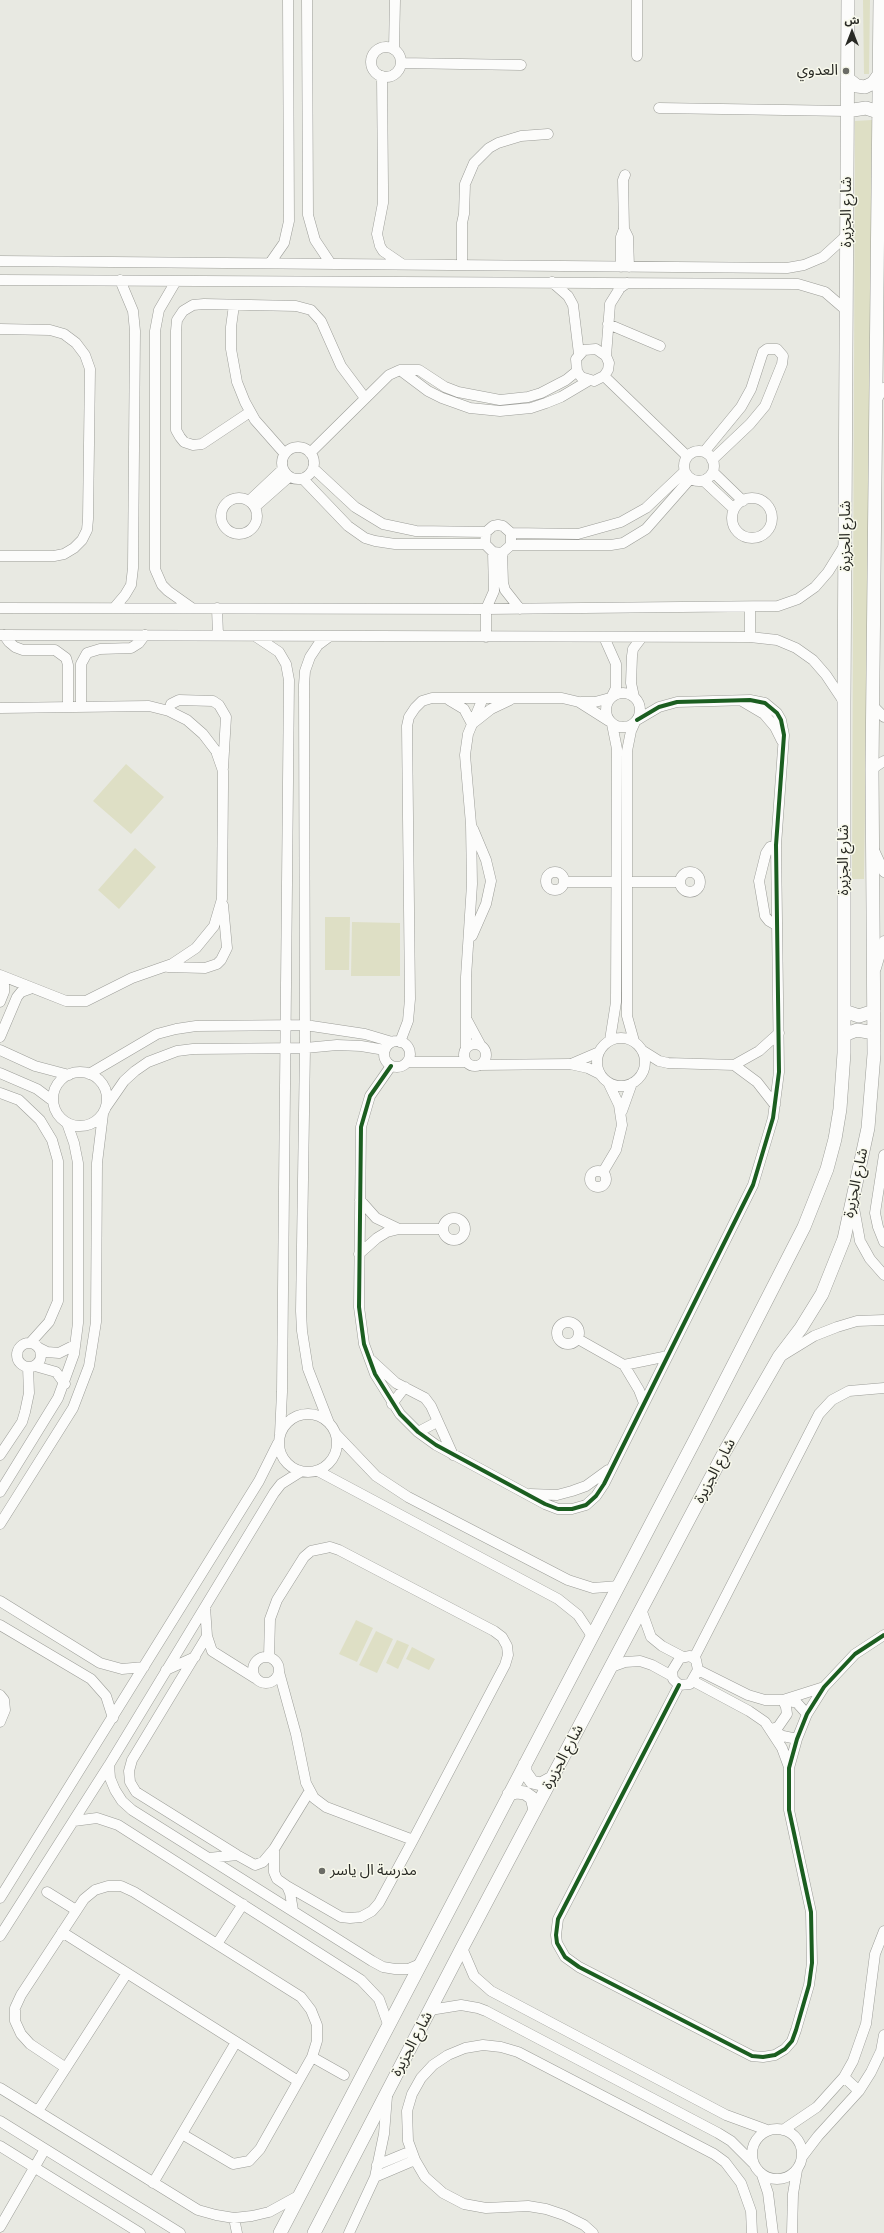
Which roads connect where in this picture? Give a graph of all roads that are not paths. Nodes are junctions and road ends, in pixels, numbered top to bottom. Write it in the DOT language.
graph roads {
  1 [pos="288,0"];
  2 [pos="307,0"];
  3 [pos="395,0"];
  4 [pos="637,0"];
  5 [pos="848,0"];
  6 [pos="880,0"];
  7 [pos="394,49"];
  8 [pos="637,56"];
  9 [pos="401,63"];
  10 [pos="521,65"];
  11 [pos="382,76"];
  12 [pos="878,76"];
  13 [pos="848,79"];
  14 [pos="659,108"];
  15 [pos="847,111"];
  16 [pos="878,112"];
  17 [pos="548,134"];
  18 [pos="881,139"];
  19 [pos="625,175"];
  20 [pos="846,236"];
  21 [pos="0,261"];
  22 [pos="229,263"];
  23 [pos="270,263"];
  24 [pos="331,264"];
  25 [pos="402,264"];
  26 [pos="465,264"];
  27 [pos="500,265"];
  28 [pos="625,267"];
  29 [pos="787,268"];
  30 [pos="0,280"];
  31 [pos="120,280"];
  32 [pos="176,281"];
  33 [pos="229,281"];
  34 [pos="500,282"];
  35 [pos="552,282"];
  36 [pos="627,283"];
  37 [pos="787,284"];
  38 [pos="234,305"];
  39 [pos="847,311"];
  40 [pos="608,324"];
  41 [pos="876,324"];
  42 [pos="0,329"];
  43 [pos="884,335"];
  44 [pos="660,346"];
  45 [pos="579,354"];
  46 [pos="606,356"];
  47 [pos="400,370"];
  48 [pos="577,371"];
  49 [pos="604,376"];
  50 [pos="588,381"];
  51 [pos="884,388"];
  52 [pos="365,398"];
  53 [pos="500,400"];
  54 [pos="875,402"];
  55 [pos="500,411"];
  56 [pos="250,412"];
  57 [pos="310,452"];
  58 [pos="704,452"];
  59 [pos="284,454"];
  60 [pos="687,456"];
  61 [pos="712,460"];
  62 [pos="313,468"];
  63 [pos="713,472"];
  64 [pos="286,473"];
  65 [pos="687,476"];
  66 [pos="303,479"];
  67 [pos="704,481"];
  68 [pos="743,501"];
  69 [pos="252,504"];
  70 [pos="734,509"];
  71 [pos="486,532"];
  72 [pos="511,533"];
  73 [pos="846,543"];
  74 [pos="485,544"];
  75 [pos="511,545"];
  76 [pos="498,552"];
  77 [pos="0,556"];
  78 [pos="1,607"];
  79 [pos="114,608"];
  80 [pos="192,608"];
  81 [pos="218,608"];
  82 [pos="750,608"];
  83 [pos="486,609"];
  84 [pos="520,609"];
  85 [pos="2,635"];
  86 [pos="145,635"];
  87 [pos="218,635"];
  88 [pos="254,636"];
  89 [pos="330,636"];
  90 [pos="486,637"];
  91 [pos="604,637"];
  92 [pos="642,637"];
  93 [pos="750,637"];
  94 [pos="616,664"];
  95 [pos="631,664"];
  96 [pos="611,697"];
  97 [pos="441,698"];
  98 [pos="483,698"];
  99 [pos="513,699"];
  100 [pos="636,699"];
  101 [pos="579,702"];
  102 [pos="844,702"];
  103 [pos="68,706"];
  104 [pos="81,706"];
  105 [pos="874,706"];
  106 [pos="659,707"];
  107 [pos="0,708"];
  108 [pos="168,711"];
  109 [pos="884,718"];
  110 [pos="636,721"];
  111 [pos="610,722"];
  112 [pos="472,724"];
  113 [pos="884,761"];
  114 [pos="872,769"];
  115 [pos="223,771"];
  116 [pos="470,824"];
  117 [pos="776,845"];
  118 [pos="872,847"];
  119 [pos="486,860"];
  120 [pos="472,864"];
  121 [pos="884,872"];
  122 [pos="564,882"];
  123 [pos="616,882"];
  124 [pos="627,882"];
  125 [pos="680,882"];
  126 [pos="222,899"];
  127 [pos="472,900"];
  128 [pos="486,904"];
  129 [pos="776,924"];
  130 [pos="884,941"];
  131 [pos="469,943"];
  132 [pos="162,967"];
  133 [pos="0,975"];
  134 [pos="873,980"];
  135 [pos="32,988"];
  136 [pos="0,1002"];
  137 [pos="844,1011"];
  138 [pos="874,1011"];
  139 [pos="466,1018"];
  140 [pos="285,1025"];
  141 [pos="305,1025"];
  142 [pos="779,1032"];
  143 [pos="874,1033"];
  144 [pos="844,1035"];
  145 [pos="0,1037"];
  146 [pos="610,1040"];
  147 [pos="634,1041"];
  148 [pos="396,1042"];
  149 [pos="285,1048"];
  150 [pos="305,1048"];
  151 [pos="466,1048"];
  152 [pos="482,1048"];
  153 [pos="1,1049"];
  154 [pos="385,1050"];
  155 [pos="643,1051"];
  156 [pos="599,1052"];
  157 [pos="407,1062"];
  158 [pos="466,1062"];
  159 [pos="508,1064"];
  160 [pos="570,1064"];
  161 [pos="668,1064"];
  162 [pos="734,1064"];
  163 [pos="478,1065"];
  164 [pos="391,1066"];
  165 [pos="644,1071"];
  166 [pos="0,1073"];
  167 [pos="89,1074"];
  168 [pos="600,1074"];
  169 [pos="70,1075"];
  170 [pos="608,1082"];
  171 [pos="632,1084"];
  172 [pos="0,1093"];
  173 [pos="53,1101"];
  174 [pos="775,1104"];
  175 [pos="105,1110"];
  176 [pos="621,1113"];
  177 [pos="67,1123"];
  178 [pos="884,1155"];
  179 [pos="603,1172"];
  180 [pos="360,1200"];
  181 [pos="853,1200"];
  182 [pos="376,1218"];
  183 [pos="399,1228"];
  184 [pos="442,1228"];
  185 [pos="376,1238"];
  186 [pos="884,1242"];
  187 [pos="359,1254"];
  188 [pos="884,1275"];
  189 [pos="884,1320"];
  190 [pos="578,1339"];
  191 [pos="31,1342"];
  192 [pos="75,1345"];
  193 [pos="40,1348"];
  194 [pos="668,1356"];
  195 [pos="369,1357"];
  196 [pos="779,1357"];
  197 [pos="624,1365"];
  198 [pos="31,1366"];
  199 [pos="65,1384"];
  200 [pos="405,1388"];
  201 [pos="884,1388"];
  202 [pos="644,1403"];
  203 [pos="392,1404"];
  204 [pos="437,1422"];
  205 [pos="329,1423"];
  206 [pos="418,1432"];
  207 [pos="336,1434"];
  208 [pos="279,1439"];
  209 [pos="453,1455"];
  210 [pos="0,1456"];
  211 [pos="610,1468"];
  212 [pos="318,1471"];
  213 [pos="300,1472"];
  214 [pos="0,1492"];
  215 [pos="526,1493"];
  216 [pos="0,1524"];
  217 [pos="619,1586"];
  218 [pos="0,1601"];
  219 [pos="205,1605"];
  220 [pos="641,1609"];
  221 [pos="0,1626"];
  222 [pos="884,1635"];
  223 [pos="207,1636"];
  224 [pos="592,1636"];
  225 [pos="212,1651"];
  226 [pos="195,1657"];
  227 [pos="269,1657"];
  228 [pos="683,1657"];
  229 [pos="694,1658"];
  230 [pos="144,1667"];
  231 [pos="611,1667"];
  232 [pos="166,1670"];
  233 [pos="698,1670"];
  234 [pos="279,1672"];
  235 [pos="672,1676"];
  236 [pos="255,1678"];
  237 [pos="693,1682"];
  238 [pos="679,1685"];
  239 [pos="824,1687"];
  240 [pos="0,1695"];
  241 [pos="783,1700"];
  242 [pos="808,1714"];
  243 [pos="113,1718"];
  244 [pos="0,1722"];
  245 [pos="771,1729"];
  246 [pos="797,1738"];
  247 [pos="525,1764"];
  248 [pos="109,1765"];
  249 [pos="789,1768"];
  250 [pos="552,1778"];
  251 [pos="309,1792"];
  252 [pos="509,1794"];
  253 [pos="535,1810"];
  254 [pos="74,1821"];
  255 [pos="413,1840"];
  256 [pos="237,1855"];
  257 [pos="209,1858"];
  258 [pos="270,1861"];
  259 [pos="287,1886"];
  260 [pos="47,1892"];
  261 [pos="0,1898"];
  262 [pos="243,1904"];
  263 [pos="76,1910"];
  264 [pos="293,1910"];
  265 [pos="884,1931"];
  266 [pos="62,1932"];
  267 [pos="0,1936"];
  268 [pos="218,1944"];
  269 [pos="462,1948"];
  270 [pos="420,1964"];
  271 [pos="127,1973"];
  272 [pos="430,2010"];
  273 [pos="388,2024"];
  274 [pos="884,2036"];
  275 [pos="236,2042"];
  276 [pos="312,2057"];
  277 [pos="66,2068"];
  278 [pos="344,2075"];
  279 [pos="844,2077"];
  280 [pos="298,2082"];
  281 [pos="0,2088"];
  282 [pos="388,2091"];
  283 [pos="859,2091"];
  284 [pos="38,2111"];
  285 [pos="0,2120"];
  286 [pos="767,2130"];
  287 [pos="783,2130"];
  288 [pos="182,2134"];
  289 [pos="0,2146"];
  290 [pos="45,2149"];
  291 [pos="413,2156"];
  292 [pos="802,2157"];
  293 [pos="753,2163"];
  294 [pos="377,2165"];
  295 [pos="34,2167"];
  296 [pos="797,2170"];
  297 [pos="762,2175"];
  298 [pos="375,2177"];
  299 [pos="153,2183"];
  300 [pos="300,2195"];
  301 [pos="234,2218"];
  302 [pos="0,2227"];
  303 [pos="140,2233"];
  304 [pos="180,2233"];
  305 [pos="237,2233"];
  306 [pos="280,2233"];
  307 [pos="314,2233"];
  308 [pos="349,2233"];
  309 [pos="593,2233"];
  310 [pos="752,2233"];
  311 [pos="773,2233"];
  312 [pos="792,2233"];
  1 -- 23 [label="street"];
  2 -- 24 [label="street"];
  3 -- 7 [label="street"];
  4 -- 8 [label="street"];
  5 -- 13 [label="main road, شارع الجزيرة"];
  6 -- 12 [label="main road, شارع الجزيرة"];
  7 -- 9 [label="street"];
  7 -- 11 [label="street"];
  9 -- 10 [label="street"];
  9 -- 11 [label="street"];
  11 -- 25 [label="street"];
  12 -- 13 [label="main road"];
  12 -- 16 [label="main road, شارع الجزيرة"];
  13 -- 15 [label="main road, شارع الجزيرة"];
  14 -- 15 [label="street"];
  15 -- 16 [label="main road"];
  15 -- 20 [label="main road, شارع الجزيرة"];
  16 -- 18 [label="main road, شارع الجزيرة"];
  17 -- 26 [label="street"];
  18 -- 41 [label="main road, شارع الجزيرة"];
  19 -- 28 [label="street"];
  20 -- 29 [label="street"];
  20 -- 39 [label="main road, شارع الجزيرة"];
  21 -- 22 [label="street"];
  22 -- 23 [label="street"];
  22 -- 33 [label="street"];
  23 -- 24 [label="street"];
  24 -- 25 [label="street"];
  25 -- 26 [label="street"];
  26 -- 27 [label="street"];
  27 -- 28 [label="street"];
  27 -- 34 [label="street"];
  28 -- 29 [label="street"];
  29 -- 37 [label="street"];
  30 -- 31 [label="street"];
  31 -- 32 [label="street"];
  31 -- 79 [label="street"];
  32 -- 33 [label="street"];
  32 -- 80 [label="street"];
  33 -- 34 [label="street"];
  34 -- 35 [label="street"];
  35 -- 36 [label="street"];
  35 -- 45 [label="street"];
  36 -- 37 [label="street"];
  36 -- 40 [label="street"];
  37 -- 39 [label="street"];
  38 -- 52 [label="street"];
  38 -- 56 [label="street"];
  38 -- 56 [label="street"];
  39 -- 73 [label="main road, شارع الجزيرة"];
  40 -- 44 [label="street"];
  40 -- 46 [label="street"];
  41 -- 43 [label="street"];
  41 -- 54 [label="main road, شارع الجزيرة"];
  42 -- 77 [label="street"];
  45 -- 46 [label="street"];
  45 -- 48 [label="street"];
  46 -- 49 [label="street"];
  47 -- 52 [label="street"];
  47 -- 53 [label="street"];
  47 -- 55 [label="street"];
  48 -- 50 [label="street"];
  48 -- 53 [label="street"];
  49 -- 50 [label="street"];
  49 -- 60 [label="street"];
  50 -- 55 [label="street"];
  51 -- 54 [label="street"];
  52 -- 57 [label="street"];
  53 -- 55 [label="street"];
  54 -- 105 [label="main road, شارع الجزيرة"];
  56 -- 59 [label="street"];
  57 -- 59 [label="street"];
  57 -- 62 [label="street"];
  58 -- 60 [label="street"];
  58 -- 61 [label="street"];
  58 -- 61 [label="street"];
  59 -- 64 [label="street"];
  60 -- 65 [label="street"];
  61 -- 63 [label="street"];
  62 -- 66 [label="street"];
  62 -- 71 [label="street"];
  63 -- 67 [label="street"];
  63 -- 68 [label="street"];
  64 -- 66 [label="street"];
  64 -- 69 [label="street"];
  65 -- 67 [label="street"];
  65 -- 72 [label="street"];
  65 -- 75 [label="street"];
  66 -- 74 [label="street"];
  67 -- 70 [label="street"];
  68 -- 70 [label="street"];
  68 -- 70 [label="street"];
  71 -- 72 [label="street"];
  71 -- 74 [label="street"];
  72 -- 75 [label="street"];
  73 -- 82 [label="street"];
  73 -- 102 [label="main road, شارع الجزيرة"];
  74 -- 76 [label="street"];
  75 -- 76 [label="street"];
  76 -- 83 [label="street"];
  76 -- 84 [label="street"];
  78 -- 79 [label="street"];
  79 -- 80 [label="street"];
  80 -- 81 [label="street"];
  81 -- 83 [label="street"];
  81 -- 87 [label="street"];
  82 -- 84 [label="street"];
  82 -- 93 [label="street"];
  83 -- 84 [label="street"];
  83 -- 90 [label="street"];
  85 -- 86 [label="street"];
  85 -- 103 [label="street"];
  86 -- 87 [label="street"];
  86 -- 104 [label="street"];
  87 -- 88 [label="street"];
  88 -- 89 [label="street"];
  88 -- 140 [label="street"];
  89 -- 90 [label="street"];
  89 -- 141 [label="street"];
  90 -- 91 [label="street"];
  91 -- 92 [label="street"];
  91 -- 94 [label="street"];
  92 -- 93 [label="street"];
  92 -- 95 [label="street"];
  93 -- 102 [label="street"];
  94 -- 95 [label="street"];
  94 -- 96 [label="street"];
  95 -- 100 [label="street"];
  96 -- 100 [label="street"];
  96 -- 101 [label="street"];
  96 -- 111 [label="street"];
  97 -- 98 [label="street"];
  97 -- 112 [label="street"];
  97 -- 148 [label="street"];
  98 -- 99 [label="street"];
  98 -- 112 [label="street"];
  99 -- 101 [label="street"];
  99 -- 112 [label="street"];
  100 -- 106 [label="street"];
  100 -- 110 [label="street"];
  101 -- 111 [label="street"];
  102 -- 137 [label="main road, شارع الجزيرة"];
  103 -- 104 [label="street"];
  103 -- 107 [label="street"];
  104 -- 108 [label="street"];
  105 -- 109 [label="street"];
  105 -- 114 [label="main road, شارع الجزيرة"];
  106 -- 110 [label="street"];
  106 -- 117 [label="street"];
  108 -- 115 [label="street"];
  108 -- 115 [label="street"];
  110 -- 111 [label="street"];
  110 -- 124 [label="street"];
  111 -- 123 [label="street"];
  112 -- 116 [label="street"];
  113 -- 114 [label="street"];
  114 -- 118 [label="main road, شارع الجزيرة"];
  115 -- 126 [label="street"];
  116 -- 119 [label="street"];
  116 -- 120 [label="street"];
  117 -- 129 [label="street"];
  117 -- 129 [label="street"];
  118 -- 121 [label="street"];
  118 -- 134 [label="main road, شارع الجزيرة"];
  119 -- 120 [label="street"];
  119 -- 128 [label="street"];
  120 -- 127 [label="street"];
  122 -- 123 [label="street"];
  123 -- 146 [label="street"];
  124 -- 125 [label="street"];
  124 -- 147 [label="street"];
  126 -- 132 [label="street"];
  126 -- 132 [label="street"];
  127 -- 128 [label="street"];
  127 -- 131 [label="street"];
  128 -- 131 [label="street"];
  129 -- 142 [label="street"];
  130 -- 134 [label="street"];
  131 -- 139 [label="street"];
  132 -- 135 [label="street"];
  133 -- 135 [label="street"];
  133 -- 136 [label="street"];
  134 -- 138 [label="main road, شارع الجزيرة"];
  135 -- 145 [label="street"];
  137 -- 138 [label="main road"];
  137 -- 144 [label="main road, شارع الجزيرة"];
  138 -- 143 [label="main road, شارع الجزيرة"];
  139 -- 151 [label="street"];
  139 -- 152 [label="street"];
  140 -- 141 [label="street"];
  140 -- 149 [label="street"];
  140 -- 167 [label="street"];
  141 -- 148 [label="street"];
  141 -- 150 [label="street"];
  142 -- 162 [label="street"];
  142 -- 174 [label="street"];
  143 -- 144 [label="main road"];
  143 -- 181 [label="main road, شارع الجزيرة"];
  144 -- 217 [label="main road, شارع الجزيرة"];
  146 -- 147 [label="street"];
  146 -- 156 [label="street"];
  147 -- 155 [label="street"];
  148 -- 154 [label="street"];
  148 -- 157 [label="street"];
  149 -- 150 [label="street"];
  149 -- 175 [label="street"];
  149 -- 208 [label="street"];
  150 -- 154 [label="street"];
  150 -- 205 [label="street"];
  151 -- 152 [label="street"];
  151 -- 158 [label="street"];
  152 -- 159 [label="street"];
  152 -- 163 [label="street"];
  153 -- 169 [label="street"];
  154 -- 164 [label="street"];
  155 -- 161 [label="street"];
  155 -- 165 [label="street"];
  156 -- 160 [label="street"];
  156 -- 168 [label="street"];
  157 -- 158 [label="street"];
  157 -- 164 [label="street"];
  158 -- 163 [label="street"];
  159 -- 160 [label="street"];
  159 -- 163 [label="street"];
  160 -- 168 [label="street"];
  161 -- 162 [label="street"];
  161 -- 165 [label="street"];
  162 -- 174 [label="street"];
  164 -- 180 [label="street"];
  165 -- 171 [label="street"];
  166 -- 173 [label="street"];
  167 -- 169 [label="street"];
  167 -- 175 [label="street"];
  168 -- 170 [label="street"];
  169 -- 173 [label="street"];
  170 -- 171 [label="street"];
  170 -- 176 [label="street"];
  171 -- 176 [label="street"];
  172 -- 191 [label="street"];
  173 -- 177 [label="street"];
  174 -- 194 [label="street"];
  175 -- 177 [label="street"];
  175 -- 216 [label="street"];
  176 -- 179 [label="street"];
  177 -- 192 [label="street"];
  178 -- 186 [label="street"];
  180 -- 182 [label="street"];
  180 -- 187 [label="street"];
  181 -- 188 [label="street"];
  181 -- 196 [label="main road, شارع الجزيرة"];
  182 -- 183 [label="street"];
  182 -- 185 [label="street"];
  183 -- 184 [label="street"];
  183 -- 185 [label="street"];
  185 -- 187 [label="street"];
  187 -- 195 [label="street"];
  189 -- 196 [label="street"];
  190 -- 197 [label="street"];
  191 -- 193 [label="street"];
  191 -- 198 [label="street"];
  192 -- 193 [label="street"];
  192 -- 199 [label="street"];
  193 -- 198 [label="street"];
  194 -- 197 [label="street"];
  194 -- 202 [label="street"];
  195 -- 200 [label="street"];
  195 -- 203 [label="street"];
  196 -- 220 [label="main road, شارع الجزيرة"];
  197 -- 202 [label="street"];
  198 -- 199 [label="street"];
  198 -- 210 [label="street"];
  199 -- 214 [label="street"];
  200 -- 203 [label="street"];
  200 -- 204 [label="street"];
  201 -- 229 [label="street"];
  202 -- 211 [label="street"];
  203 -- 206 [label="street"];
  204 -- 206 [label="street"];
  204 -- 209 [label="street"];
  205 -- 207 [label="street"];
  205 -- 208 [label="street"];
  206 -- 209 [label="street"];
  207 -- 212 [label="street"];
  207 -- 217 [label="street"];
  208 -- 213 [label="street"];
  208 -- 230 [label="street"];
  209 -- 215 [label="street"];
  211 -- 215 [label="street"];
  211 -- 215 [label="street"];
  212 -- 213 [label="street"];
  212 -- 224 [label="street"];
  213 -- 219 [label="street"];
  217 -- 224 [label="main road, شارع الجزيرة"];
  218 -- 230 [label="street"];
  219 -- 223 [label="street"];
  219 -- 232 [label="street"];
  220 -- 228 [label="street"];
  220 -- 231 [label="main road, شارع الجزيرة"];
  221 -- 243 [label="street"];
  222 -- 239 [label="street"];
  223 -- 225 [label="street"];
  223 -- 226 [label="street"];
  224 -- 247 [label="main road, شارع الجزيرة"];
  225 -- 226 [label="street"];
  225 -- 236 [label="street"];
  226 -- 232 [label="street"];
  226 -- 256 [label="street"];
  227 -- 234 [label="street"];
  227 -- 236 [label="street"];
  227 -- 255 [label="street"];
  228 -- 229 [label="street"];
  228 -- 235 [label="street"];
  229 -- 233 [label="street"];
  230 -- 243 [label="street"];
  231 -- 235 [label="street"];
  231 -- 250 [label="main road, شارع الجزيرة"];
  232 -- 248 [label="street"];
  233 -- 237 [label="street"];
  233 -- 241 [label="street"];
  234 -- 236 [label="street"];
  234 -- 251 [label="street"];
  235 -- 238 [label="street"];
  237 -- 238 [label="street"];
  237 -- 245 [label="street"];
  238 -- 249 [label="street"];
  239 -- 241 [label="street"];
  239 -- 242 [label="street"];
  240 -- 244 [label="street"];
  241 -- 242 [label="street"];
  241 -- 245 [label="street"];
  242 -- 246 [label="street"];
  243 -- 261 [label="street"];
  245 -- 246 [label="street"];
  245 -- 249 [label="street"];
  246 -- 249 [label="street"];
  247 -- 250 [label="main road"];
  247 -- 252 [label="main road, شارع الجزيرة"];
  248 -- 254 [label="street"];
  248 -- 257 [label="street"];
  250 -- 253 [label="main road, شارع الجزيرة"];
  251 -- 255 [label="street"];
  251 -- 258 [label="street"];
  252 -- 253 [label="main road"];
  252 -- 270 [label="main road, شارع الجزيرة"];
  253 -- 269 [label="main road, شارع الجزيرة"];
  254 -- 262 [label="street"];
  254 -- 267 [label="street"];
  255 -- 259 [label="street"];
  256 -- 257 [label="street"];
  256 -- 258 [label="street"];
  257 -- 264 [label="street"];
  258 -- 259 [label="street"];
  259 -- 264 [label="street"];
  260 -- 263 [label="street"];
  262 -- 268 [label="street"];
  262 -- 273 [label="street"];
  263 -- 266 [label="street"];
  263 -- 268 [label="street"];
  264 -- 270 [label="street"];
  265 -- 279 [label="street"];
  266 -- 271 [label="street"];
  266 -- 277 [label="street"];
  268 -- 276 [label="street"];
  269 -- 272 [label="main road, شارع الجزيرة"];
  269 -- 286 [label="street"];
  270 -- 273 [label="main road, شارع الجزيرة"];
  271 -- 275 [label="street"];
  271 -- 277 [label="street"];
  272 -- 282 [label="main road, شارع الجزيرة"];
  272 -- 293 [label="street"];
  273 -- 300 [label="main road, شارع الجزيرة"];
  274 -- 283 [label="street"];
  275 -- 280 [label="street"];
  275 -- 288 [label="street"];
  276 -- 278 [label="street"];
  276 -- 280 [label="street"];
  277 -- 284 [label="street"];
  279 -- 283 [label="street"];
  279 -- 287 [label="street"];
  280 -- 288 [label="street"];
  281 -- 284 [label="street"];
  282 -- 294 [label="street"];
  282 -- 307 [label="main road, شارع الجزيرة"];
  283 -- 292 [label="street"];
  284 -- 299 [label="street"];
  285 -- 290 [label="street"];
  286 -- 287 [label="street"];
  286 -- 293 [label="street"];
  287 -- 292 [label="street"];
  288 -- 299 [label="street"];
  289 -- 295 [label="street"];
  290 -- 295 [label="street"];
  290 -- 304 [label="street"];
  291 -- 294 [label="street"];
  291 -- 298 [label="street"];
  291 -- 309 [label="street"];
  291 -- 310 [label="street"];
  292 -- 296 [label="street"];
  293 -- 297 [label="street"];
  294 -- 298 [label="street"];
  295 -- 302 [label="street"];
  295 -- 303 [label="street"];
  296 -- 297 [label="street"];
  296 -- 312 [label="street"];
  297 -- 311 [label="street"];
  298 -- 308 [label="street"];
  299 -- 301 [label="street"];
  300 -- 301 [label="street"];
  300 -- 306 [label="main road, شارع الجزيرة"];
  301 -- 305 [label="street"];
}
